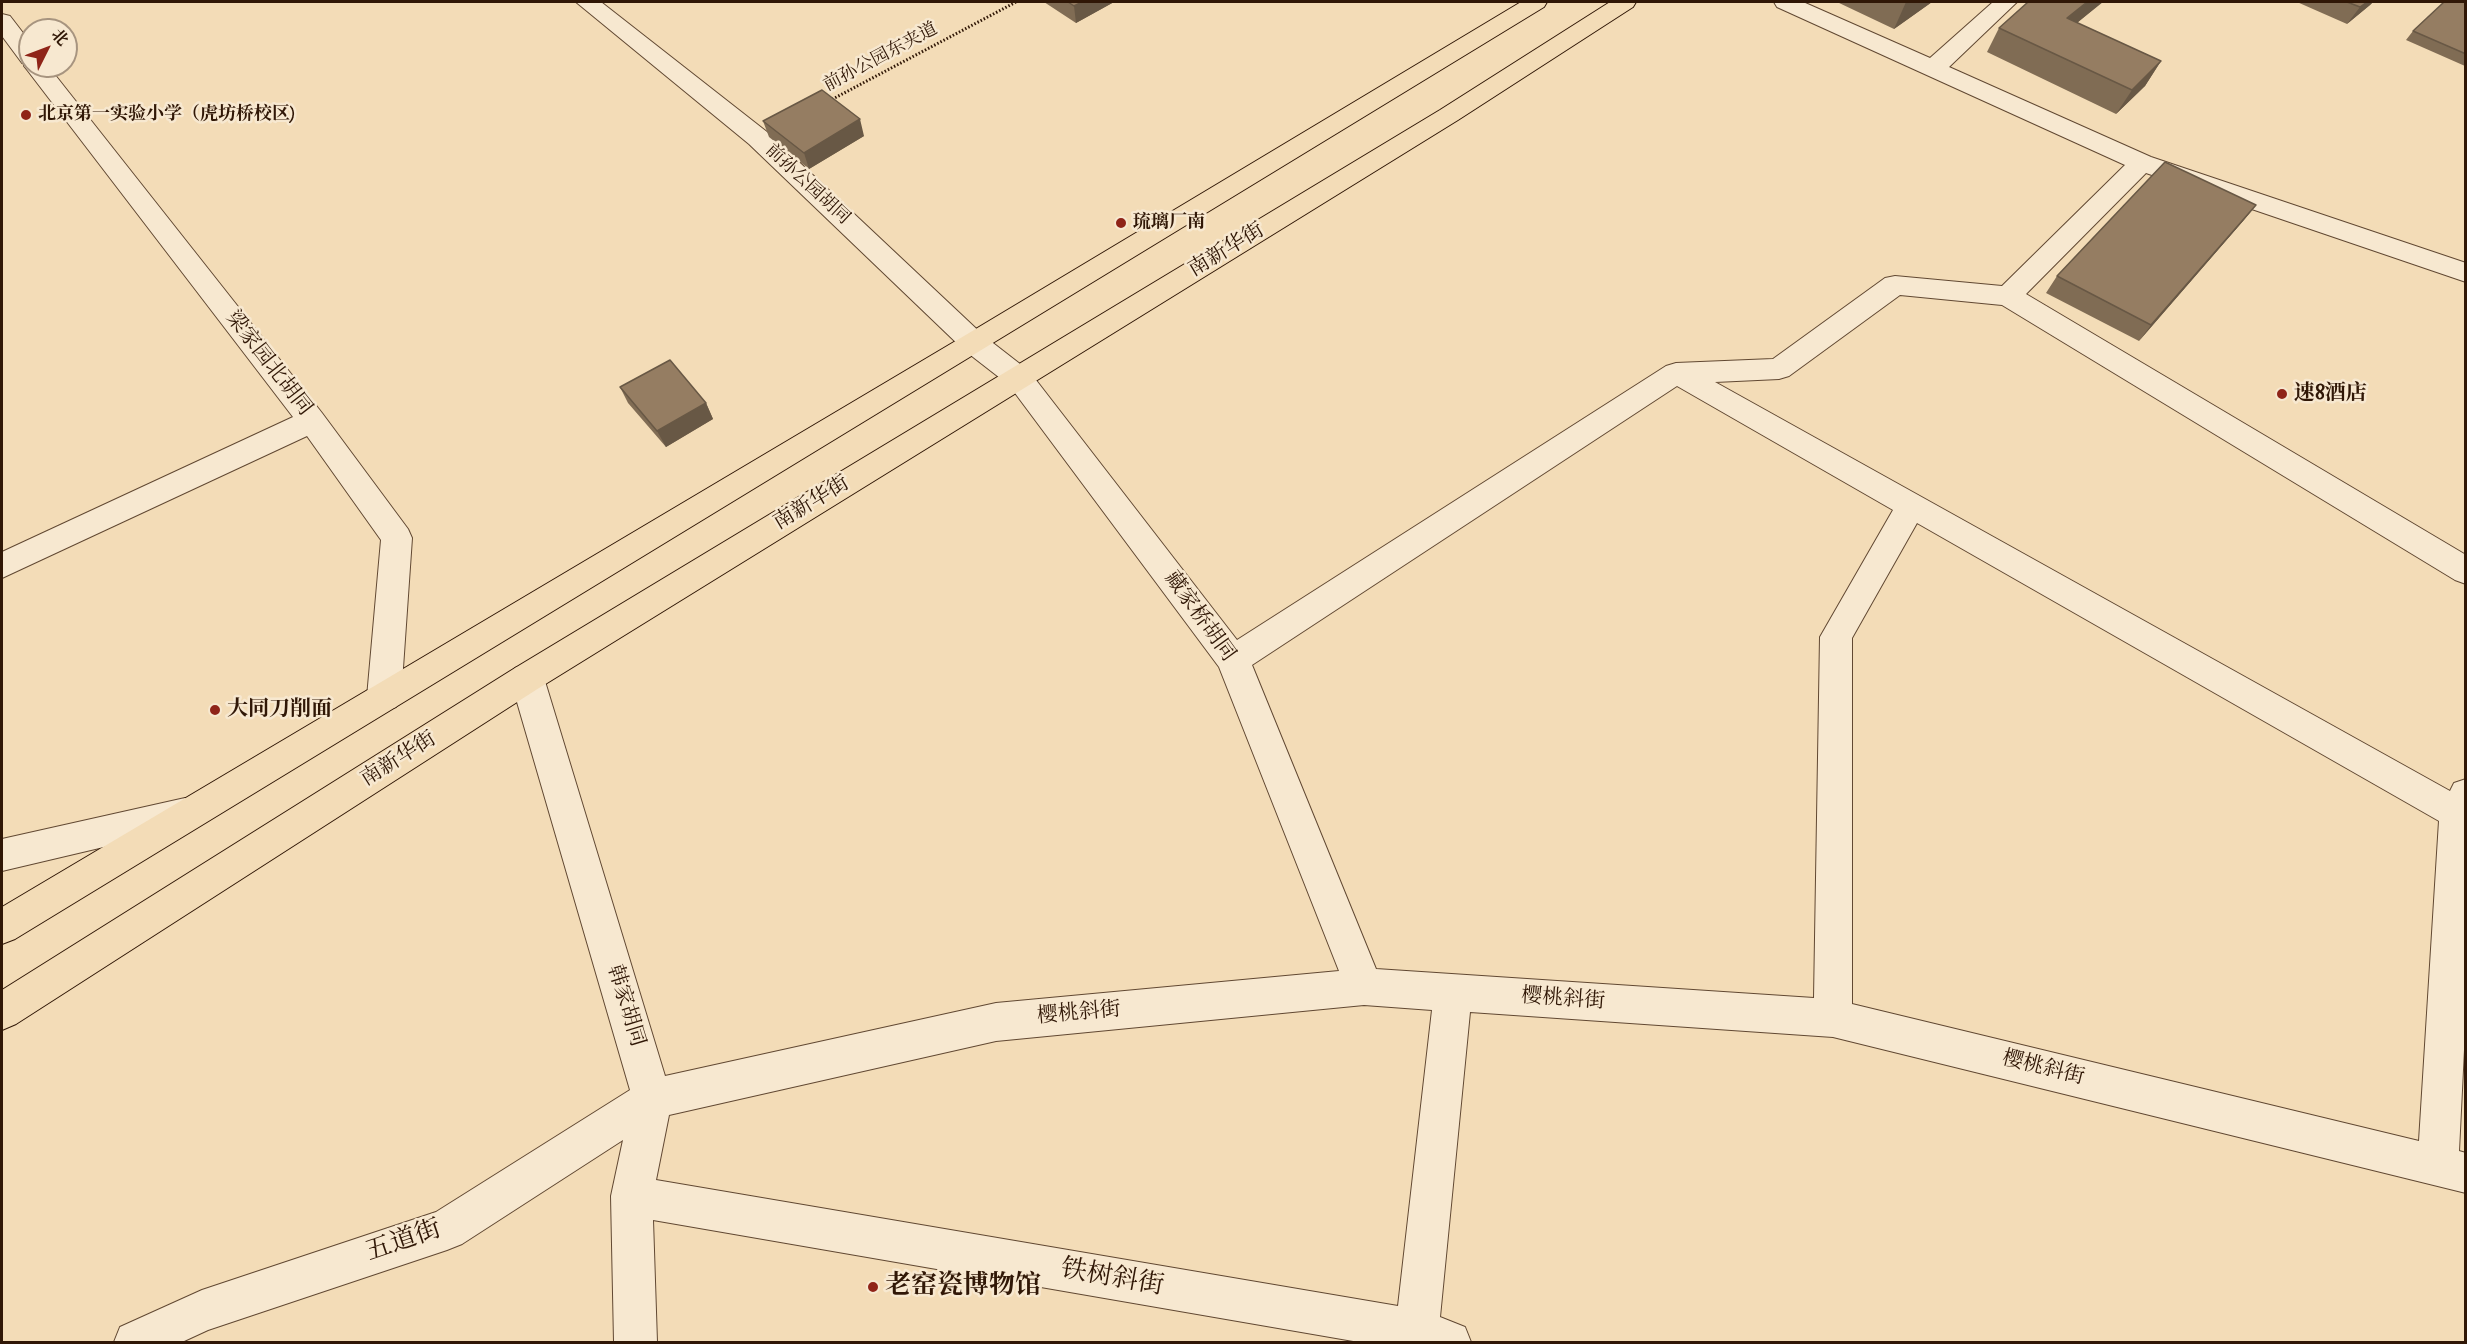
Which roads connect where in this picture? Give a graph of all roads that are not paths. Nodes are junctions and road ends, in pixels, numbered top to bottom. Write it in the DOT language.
graph roads {
  1 [pos="586,2"];
  2 [pos="1536,2"];
  3 [pos="1625,2"];
  4 [pos="1785,2"];
  5 [pos="2006,2"];
  6 [pos="2,21"];
  7 [pos="18,42"];
  8 [pos="1932,69"];
  9 [pos="45,78"];
  10 [pos="2142,163"];
  11 [pos="2466,273"];
  12 [pos="2008,296"];
  13 [pos="974,343"];
  14 [pos="1676,373"];
  15 [pos="1019,378"];
  16 [pos="312,421"];
  17 [pos="1912,504"];
  18 [pos="2,566"];
  19 [pos="2466,571"];
  20 [pos="1233,660"];
  21 [pos="527,678"];
  22 [pos="384,697"];
  23 [pos="2462,803"];
  24 [pos="190,813"];
  25 [pos="2,855"];
  26 [pos="2,927"];
  27 [pos="1364,987"];
  28 [pos="1453,992"];
  29 [pos="2,1011"];
  30 [pos="1833,1018"];
  31 [pos="652,1099"];
  32 [pos="2452,1169"];
  33 [pos="632,1196"];
  34 [pos="1433,1337"];
  35 [pos="135,1342"];
  36 [pos="635,1342"];
  1 -- 13 [label="street, 前孙公园胡同"];
  2 -- 13 [label="main road"];
  3 -- 15 [label="main road, 南新华街"];
  4 -- 8 [label="street"];
  5 -- 8 [label="street"];
  6 -- 7 [label="street"];
  8 -- 10 [label="street"];
  9 -- 16 [label="street, 梁家园北胡同"];
  10 -- 11 [label="street"];
  10 -- 12 [label="street"];
  12 -- 14 [label="street"];
  12 -- 19 [label="street"];
  13 -- 15 [label="street, 前孙公园胡同"];
  13 -- 22 [label="main road"];
  14 -- 17 [label="street"];
  14 -- 20 [label="street"];
  15 -- 20 [label="street, 藏家桥胡同"];
  15 -- 21 [label="main road, 南新华街"];
  16 -- 18 [label="street"];
  16 -- 22 [label="street, 梁家园北胡同"];
  17 -- 23 [label="street"];
  17 -- 30 [label="street"];
  20 -- 27 [label="street, 藏家桥胡同"];
  21 -- 29 [label="main road, 南新华街"];
  21 -- 31 [label="street, 韩家胡同"];
  22 -- 24 [label="main road"];
  23 -- 32 [label="street"];
  24 -- 25 [label="street"];
  24 -- 26 [label="main road"];
  27 -- 28 [label="street, 樱桃斜街"];
  27 -- 31 [label="street, 樱桃斜街"];
  28 -- 30 [label="street, 樱桃斜街"];
  28 -- 34 [label="street"];
  30 -- 32 [label="street, 樱桃斜街"];
  31 -- 33 [label="street, 韩家胡同"];
  31 -- 35 [label="street, 五道街"];
  33 -- 34 [label="street, 铁树斜街"];
  33 -- 36 [label="street, 韩家胡同"];
}
